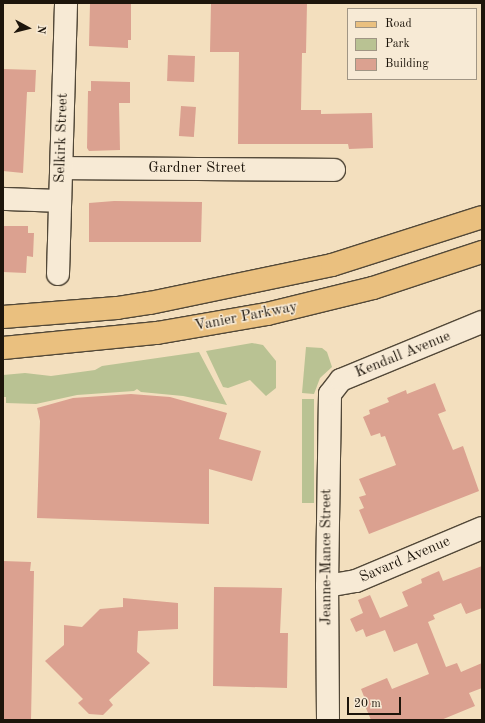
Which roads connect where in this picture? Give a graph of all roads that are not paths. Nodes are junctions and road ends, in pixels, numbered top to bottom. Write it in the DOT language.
graph roads {
  1 [pos="66,3"];
  2 [pos="61,168"];
  3 [pos="334,170"];
  4 [pos="3,199"];
  5 [pos="60,201"];
  6 [pos="482,217"];
  7 [pos="482,252"];
  8 [pos="58,274"];
  9 [pos="3,317"];
  10 [pos="482,322"];
  11 [pos="3,348"];
  12 [pos="330,394"];
  13 [pos="482,528"];
  14 [pos="326,586"];
  15 [pos="328,720"];
  1 -- 2 [label="street, Selkirk Street"];
  2 -- 3 [label="street, Gardner Street"];
  2 -- 5 [label="street, Selkirk Street"];
  4 -- 5 [label="street"];
  5 -- 8 [label="street, Selkirk Street"];
  6 -- 9 [label="main road"];
  7 -- 11 [label="main road, Vanier Parkway"];
  10 -- 12 [label="street, Kendall Avenue"];
  12 -- 14 [label="street, Jeanne-Mance Street"];
  13 -- 14 [label="street, Savard Avenue"];
  14 -- 15 [label="street, Jeanne-Mance Street"];
}
